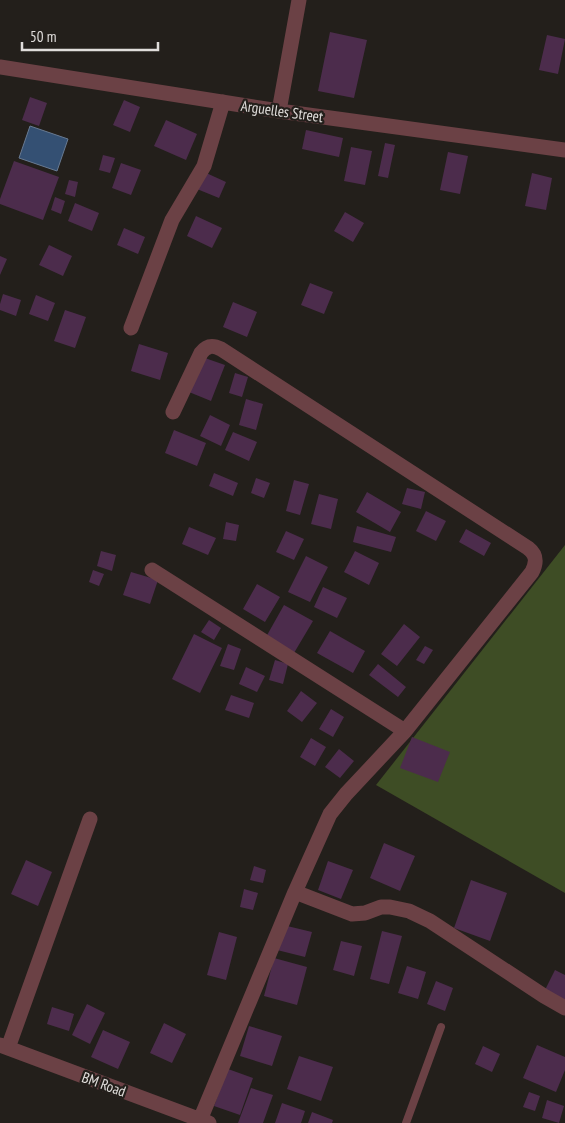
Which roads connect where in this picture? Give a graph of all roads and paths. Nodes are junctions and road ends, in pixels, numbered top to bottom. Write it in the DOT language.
graph roads {
  1 [pos="299,0"];
  2 [pos="0,68"];
  3 [pos="223,102"];
  4 [pos="279,111"];
  5 [pos="565,150"];
  6 [pos="131,328"];
  7 [pos="174,412"];
  8 [pos="152,570"];
  9 [pos="405,731"];
  10 [pos="90,819"];
  11 [pos="295,892"];
  12 [pos="565,1008"];
  13 [pos="441,1027"];
  14 [pos="4,1047"];
  15 [pos="204,1121"];
  16 [pos="406,1123"];
  1 -- 4 [label="street"];
  2 -- 3 [label="street, Arguelles Street"];
  3 -- 4 [label="street, Arguelles Street"];
  3 -- 6 [label="street"];
  4 -- 5 [label="street, Arguelles Street"];
  7 -- 9 [label="street"];
  8 -- 9 [label="street"];
  9 -- 11 [label="street"];
  10 -- 14 [label="street"];
  11 -- 12 [label="street"];
  11 -- 15 [label="street"];
  13 -- 16 [label="lane"];
  14 -- 15 [label="street, BM Road"];
}
